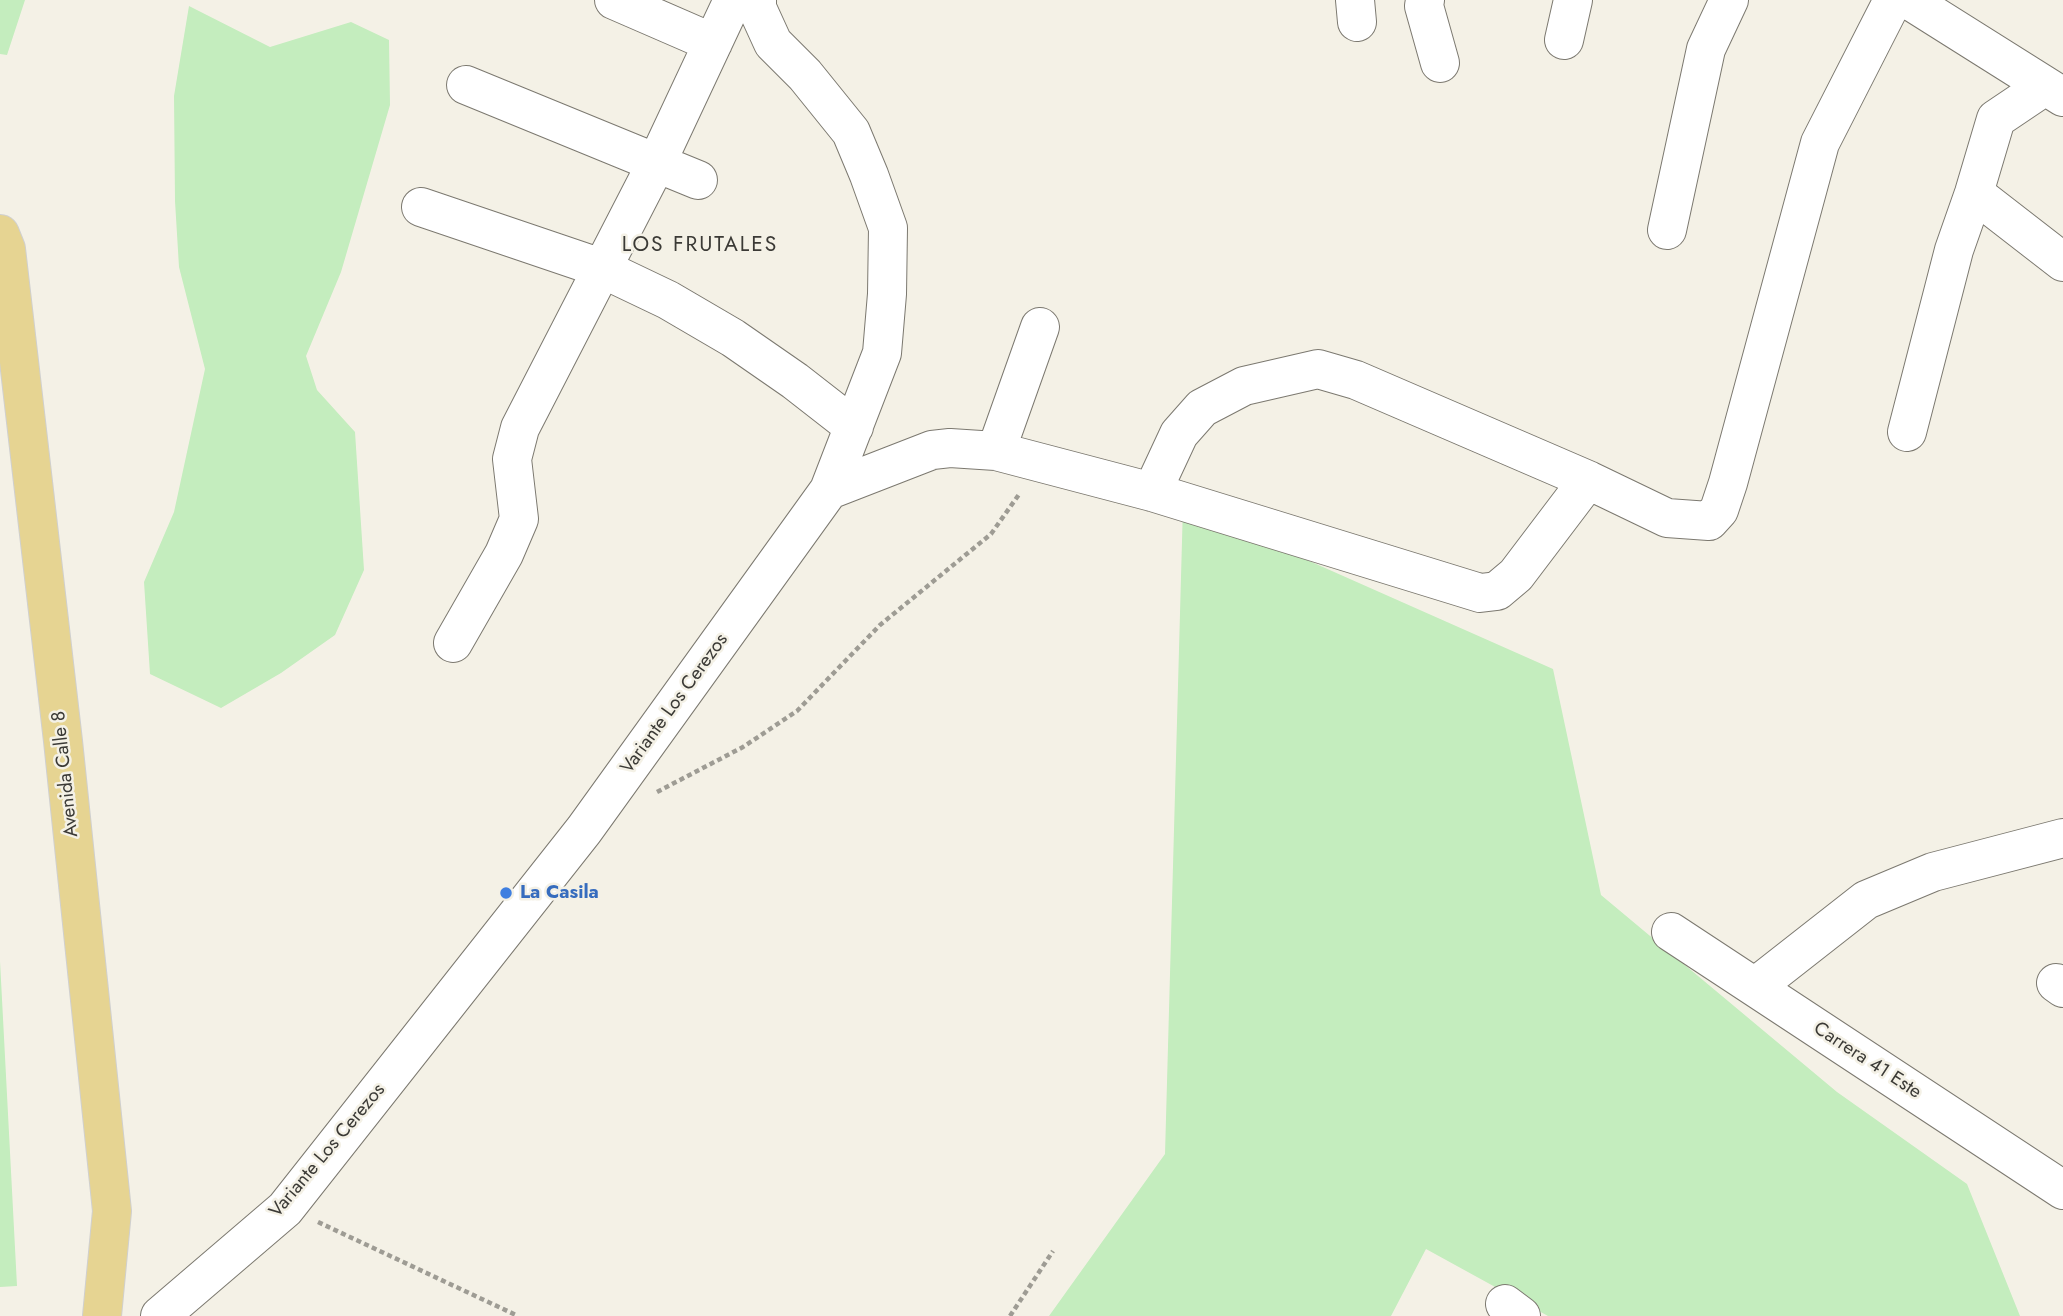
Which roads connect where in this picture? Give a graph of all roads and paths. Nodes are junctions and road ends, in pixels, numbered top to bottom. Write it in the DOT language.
graph roads {
  1 [pos="614,0"];
  2 [pos="733,0"];
  3 [pos="757,0"];
  4 [pos="1425,0"];
  5 [pos="1573,0"];
  6 [pos="1729,0"];
  7 [pos="1893,0"];
  8 [pos="1909,0"];
  9 [pos="1563,40"];
  10 [pos="713,43"];
  11 [pos="1440,63"];
  12 [pos="466,85"];
  13 [pos="2054,92"];
  14 [pos="657,162"];
  15 [pos="698,180"];
  16 [pos="1975,193"];
  17 [pos="421,207"];
  18 [pos="1667,230"];
  19 [pos="0,234"];
  20 [pos="2063,262"];
  21 [pos="601,268"];
  22 [pos="1040,327"];
  23 [pos="854,427"];
  24 [pos="1907,432"];
  25 [pos="996,451"];
  26 [pos="1041,464"];
  27 [pos="1588,480"];
  28 [pos="828,490"];
  29 [pos="1152,492"];
  30 [pos="453,643"];
  31 [pos="645,798"];
  32 [pos="2063,838"];
  33 [pos="1671,932"];
  34 [pos="1755,987"];
  35 [pos="2063,1190"];
  36 [pos="323,1224"];
  37 [pos="1053,1251"];
  38 [pos="102,1316"];
  39 [pos="160,1316"];
  40 [pos="517,1316"];
  41 [pos="1010,1316"];
  1 -- 10 [label="street"];
  2 -- 10 [label="street"];
  3 -- 23 [label="street, Variante Los Cerezos"];
  4 -- 11 [label="street"];
  5 -- 9 [label="street"];
  6 -- 18 [label="street"];
  7 -- 27 [label="street"];
  8 -- 13 [label="street"];
  10 -- 14 [label="street"];
  12 -- 14 [label="street"];
  13 -- 16 [label="street"];
  14 -- 15 [label="street"];
  14 -- 21 [label="street"];
  16 -- 20 [label="street"];
  16 -- 24 [label="street"];
  17 -- 21 [label="street"];
  19 -- 38 [label="main road, Avenida Calle 8"];
  21 -- 23 [label="street"];
  21 -- 30 [label="street"];
  22 -- 25 [label="street"];
  23 -- 28 [label="street, Variante Los Cerezos"];
  25 -- 26 [label="street"];
  25 -- 28 [label="street"];
  26 -- 29 [label="street"];
  26 -- 31 [label="path"];
  27 -- 29 [label="street"];
  27 -- 29 [label="street"];
  28 -- 39 [label="street, Variante Los Cerezos"];
  32 -- 34 [label="street"];
  33 -- 34 [label="street, Carrera 41 Este"];
  34 -- 35 [label="street, Carrera 41 Este"];
  36 -- 40 [label="path"];
  37 -- 41 [label="path"];
}
